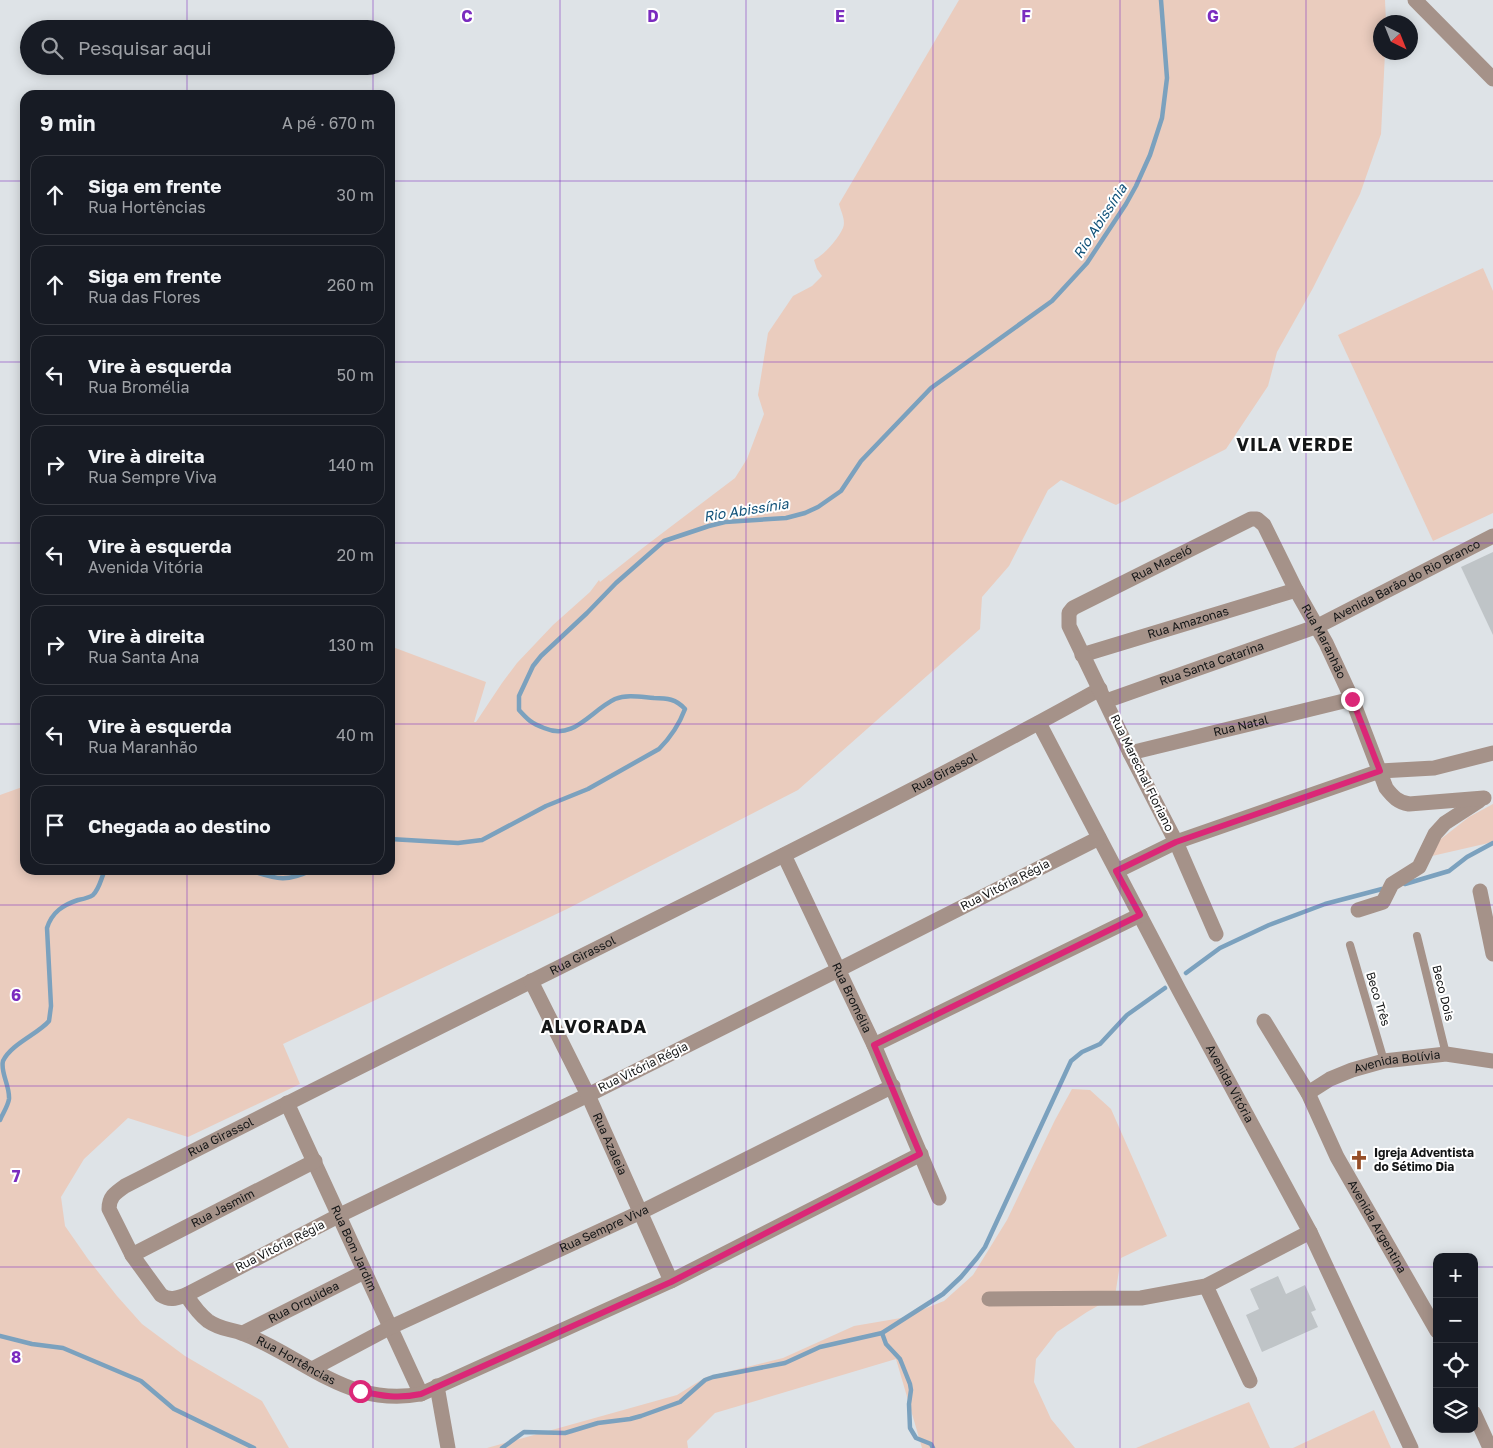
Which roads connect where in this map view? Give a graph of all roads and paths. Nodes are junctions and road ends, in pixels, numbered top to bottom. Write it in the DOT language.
graph roads {
  1 [pos="1415,0"];
  2 [pos="1493,79"];
  3 [pos="1257,519"];
  4 [pos="1493,536"];
  5 [pos="1296,590"];
  6 [pos="1069,613"];
  7 [pos="1318,626"];
  8 [pos="1082,655"];
  9 [pos="1103,695"];
  10 [pos="1352,699"];
  11 [pos="1038,723"];
  12 [pos="1130,753"];
  13 [pos="1493,753"];
  14 [pos="1380,771"];
  15 [pos="1488,797"];
  16 [pos="1099,838"];
  17 [pos="1176,842"];
  18 [pos="784,855"];
  19 [pos="1116,871"];
  20 [pos="1480,891"];
  21 [pos="1358,910"];
  22 [pos="1140,915"];
  23 [pos="1216,934"];
  24 [pos="1417,936"];
  25 [pos="1350,945"];
  26 [pos="1493,954"];
  27 [pos="838,970"];
  28 [pos="531,981"];
  29 [pos="1264,1021"];
  30 [pos="874,1045"];
  31 [pos="1446,1054"];
  32 [pos="1384,1061"];
  33 [pos="1493,1061"];
  34 [pos="893,1086"];
  35 [pos="1308,1093"];
  36 [pos="588,1095"];
  37 [pos="287,1103"];
  38 [pos="920,1154"];
  39 [pos="315,1160"];
  40 [pos="939,1198"];
  41 [pos="640,1212"];
  42 [pos="340,1215"];
  43 [pos="1310,1232"];
  44 [pos="132,1255"];
  45 [pos="364,1272"];
  46 [pos="671,1282"];
  47 [pos="1206,1286"];
  48 [pos="186,1295"];
  49 [pos="989,1300"];
  50 [pos="1433,1324"];
  51 [pos="391,1327"];
  52 [pos="243,1333"];
  53 [pos="312,1369"];
  54 [pos="1250,1381"];
  55 [pos="437,1386"];
  56 [pos="421,1394"];
  57 [pos="1478,1422"];
  58 [pos="448,1448"];
  59 [pos="1411,1448"];
  60 [pos="1490,1448"];
  1 -- 2 [label="street"];
  3 -- 5 [label="street, Rua Maranhão"];
  3 -- 6 [label="street, Rua Maceió"];
  4 -- 7 [label="street, Avenida Barão do Rio Branco"];
  5 -- 7 [label="street, Rua Maranhão"];
  5 -- 8 [label="street, Rua Amazonas"];
  6 -- 8 [label="street, Rua Marechal Floriano"];
  7 -- 9 [label="street, Rua Santa Catarina"];
  7 -- 10 [label="street, Rua Maranhão"];
  8 -- 9 [label="street, Rua Marechal Floriano"];
  9 -- 11 [label="street, Rua Santa Catarina"];
  9 -- 12 [label="street, Rua Marechal Floriano"];
  10 -- 12 [label="street, Rua Natal"];
  10 -- 14 [label="street, Rua Maranhão"];
  11 -- 16 [label="street, Avenida Vitória"];
  11 -- 18 [label="street, Rua Girassol"];
  12 -- 17 [label="street, Rua Marechal Floriano"];
  13 -- 14 [label="street"];
  14 -- 15 [label="street, Rua Maranhão"];
  14 -- 17 [label="street"];
  15 -- 21 [label="street"];
  16 -- 19 [label="street, Avenida Vitória"];
  16 -- 27 [label="street, Rua Vitória Régia"];
  17 -- 19 [label="street"];
  17 -- 23 [label="street, Rua Marechal Floriano"];
  18 -- 27 [label="street, Rua Bromélia"];
  18 -- 28 [label="street, Rua Girassol"];
  19 -- 22 [label="street, Avenida Vitória"];
  20 -- 26 [label="street"];
  22 -- 30 [label="street"];
  22 -- 43 [label="street, Avenida Vitória"];
  24 -- 31 [label="lane, Beco Dois"];
  25 -- 32 [label="lane, Beco Três"];
  27 -- 30 [label="street, Rua Bromélia"];
  27 -- 36 [label="street, Rua Vitória Régia"];
  28 -- 36 [label="street, Rua Azaleia"];
  28 -- 37 [label="street, Rua Girassol"];
  29 -- 35 [label="street, Avenida Argentina"];
  30 -- 34 [label="street, Rua Bromélia"];
  31 -- 32 [label="street, Avenida Bolívia"];
  31 -- 33 [label="street, Avenida Bolívia"];
  32 -- 35 [label="street, Avenida Bolívia"];
  34 -- 38 [label="street, Rua Bromélia"];
  34 -- 41 [label="street, Rua Sempre Viva"];
  35 -- 50 [label="street, Avenida Argentina"];
  36 -- 41 [label="street, Rua Azaleia"];
  36 -- 42 [label="street, Rua Vitória Régia"];
  37 -- 39 [label="street, Rua Bom Jardim"];
  37 -- 44 [label="street, Rua Girassol"];
  38 -- 40 [label="street, Rua Bromélia"];
  38 -- 46 [label="street, Rua Hortências"];
  39 -- 42 [label="street, Rua Bom Jardim"];
  39 -- 44 [label="street, Rua Jasmim"];
  41 -- 46 [label="street, Rua Azaleia"];
  41 -- 51 [label="street, Rua Sempre Viva"];
  42 -- 45 [label="street, Rua Bom Jardim"];
  42 -- 48 [label="street, Rua Vitória Régia"];
  43 -- 47 [label="street"];
  43 -- 59 [label="street, Avenida Vitória"];
  44 -- 48 [label="street"];
  45 -- 51 [label="street, Rua Bom Jardim"];
  45 -- 52 [label="street, Rua Orquidea"];
  46 -- 55 [label="street, Rua Hortências"];
  47 -- 49 [label="street"];
  47 -- 54 [label="street"];
  48 -- 52 [label="street, Rua Hortências"];
  51 -- 53 [label="street, Rua Sempre Viva"];
  51 -- 56 [label="street, Rua Bom Jardim"];
  52 -- 53 [label="street, Rua Hortências"];
  53 -- 56 [label="street, Rua Hortências"];
  55 -- 56 [label="street, Rua Hortências"];
  55 -- 58 [label="street"];
  57 -- 60 [label="street"];
}
